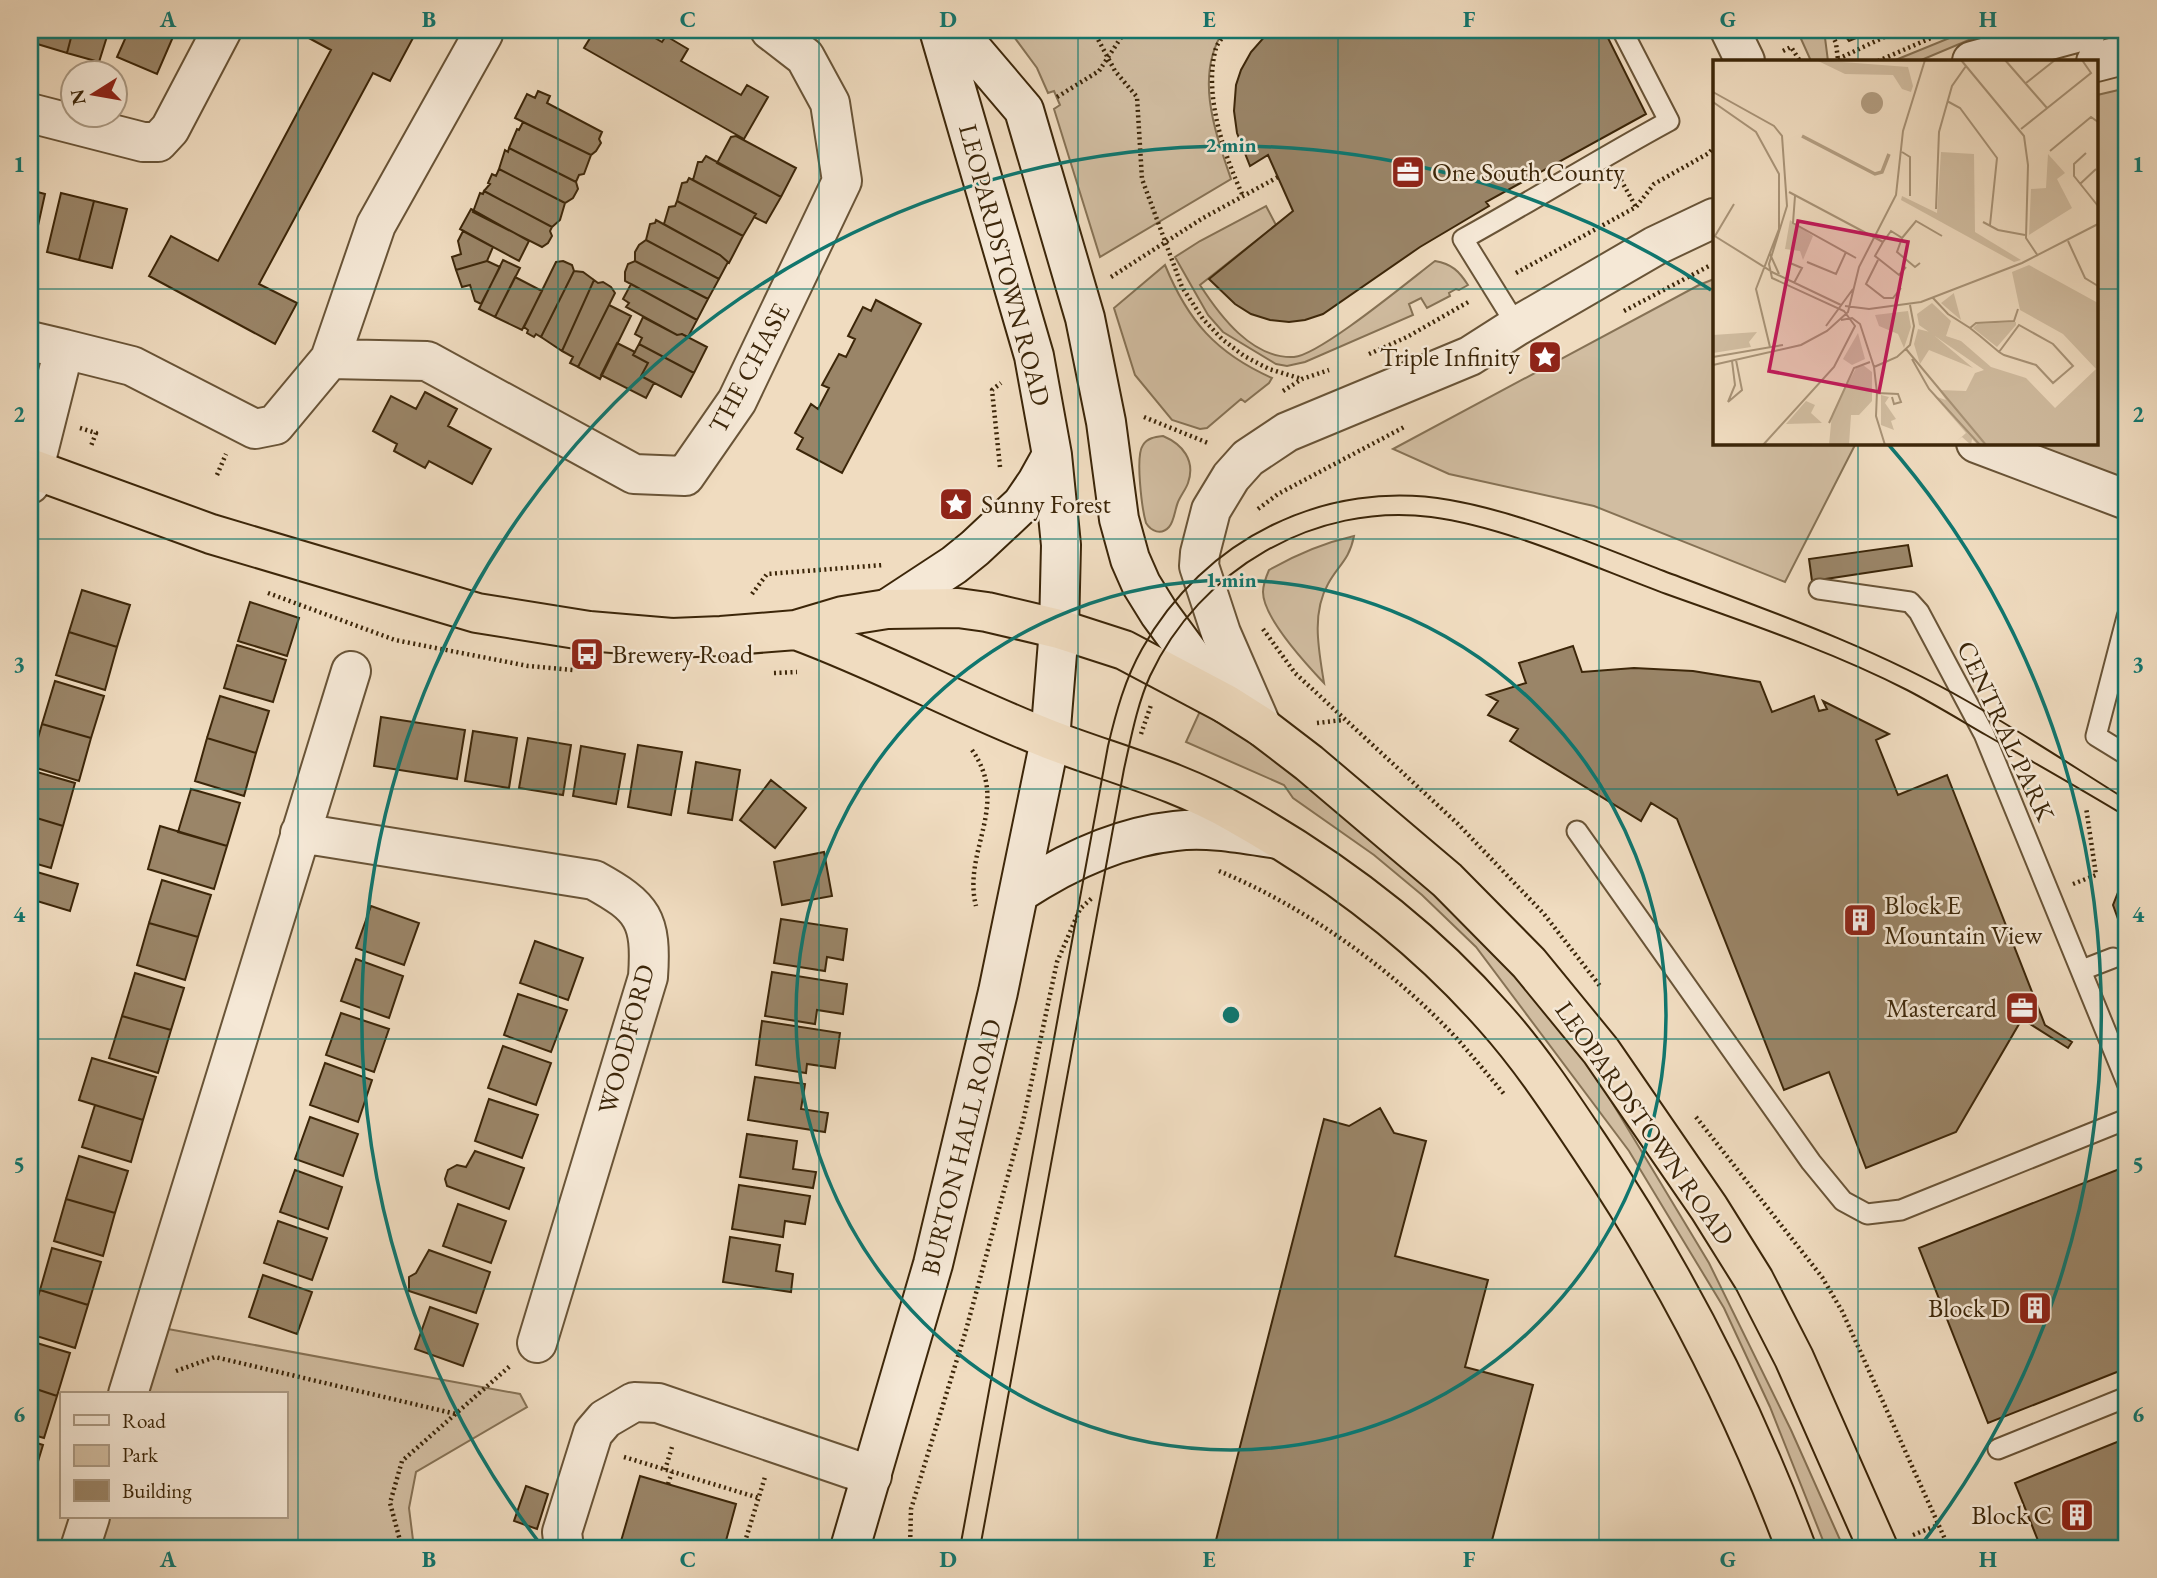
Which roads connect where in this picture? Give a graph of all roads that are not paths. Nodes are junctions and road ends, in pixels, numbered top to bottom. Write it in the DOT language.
graph roads {
  1 [pos="222,30"];
  2 [pos="475,30"];
  3 [pos="770,30"];
  4 [pos="939,30"];
  5 [pos="956,30"];
  6 [pos="1622,30"];
  7 [pos="1730,30"];
  8 [pos="2087,30"];
  9 [pos="2127,54"];
  10 [pos="1745,60"];
  11 [pos="1976,60"];
  12 [pos="2098,61"];
  13 [pos="30,113"];
  14 [pos="1713,218"];
  15 [pos="1517,326"];
  16 [pos="47,345"];
  17 [pos="330,359"];
  18 [pos="1979,444"];
  19 [pos="1052,455"];
  20 [pos="31,474"];
  21 [pos="2127,500"];
  22 [pos="1819,589"];
  23 [pos="887,609"];
  24 [pos="2127,617"];
  25 [pos="1059,629"];
  26 [pos="796,630"];
  27 [pos="351,671"];
  28 [pos="1226,704"];
  29 [pos="1262,727"];
  30 [pos="1050,740"];
  31 [pos="2127,755"];
  32 [pos="1577,831"];
  33 [pos="300,834"];
  34 [pos="1278,839"];
  35 [pos="1019,892"];
  36 [pos="2113,958"];
  37 [pos="2082,970"];
  38 [pos="2127,1083"];
  39 [pos="2127,1119"];
  40 [pos="537,1343"];
  41 [pos="129,1392"];
  42 [pos="2127,1397"];
  43 [pos="1998,1449"];
  44 [pos="872,1476"];
  45 [pos="90,1518"];
  46 [pos="80,1548"];
  47 [pos="564,1548"];
  48 [pos="850,1548"];
  49 [pos="1796,1548"];
  50 [pos="1878,1548"];
  1 -- 13 [label="street"];
  2 -- 17 [label="street"];
  3 -- 17 [label="street, THE CHASE"];
  4 -- 19 [label="street, LEOPARDSTOWN ROAD"];
  5 -- 28 [label="street"];
  6 -- 15 [label="lane"];
  7 -- 10 [label="street"];
  8 -- 11 [label="street"];
  9 -- 12 [label="street"];
  14 -- 15 [label="street"];
  15 -- 29 [label="street"];
  16 -- 17 [label="street"];
  16 -- 20 [label="street"];
  18 -- 21 [label="street"];
  19 -- 23 [label="street"];
  19 -- 25 [label="street, LEOPARDSTOWN ROAD"];
  20 -- 26 [label="highway"];
  22 -- 37 [label="lane, CENTRAL PARK"];
  23 -- 25 [label="highway"];
  23 -- 26 [label="highway"];
  24 -- 31 [label="lane"];
  25 -- 28 [label="highway, LEOPARDSTOWN ROAD"];
  25 -- 30 [label="street, LEOPARDSTOWN ROAD"];
  26 -- 30 [label="highway"];
  27 -- 33 [label="street"];
  28 -- 29 [label="highway, LEOPARDSTOWN ROAD"];
  29 -- 50 [label="highway, LEOPARDSTOWN ROAD"];
  30 -- 34 [label="highway"];
  30 -- 35 [label="street, BURTON HALL ROAD"];
  32 -- 39 [label="lane"];
  33 -- 40 [label="street, WOODFORD"];
  33 -- 41 [label="street"];
  34 -- 35 [label="street"];
  34 -- 49 [label="highway"];
  35 -- 44 [label="street, BURTON HALL ROAD"];
  36 -- 37 [label="lane"];
  37 -- 38 [label="lane, CENTRAL PARK"];
  42 -- 43 [label="lane"];
  44 -- 47 [label="street"];
  44 -- 48 [label="street, BURTON HALL ROAD"];
  45 -- 46 [label="street"];
}
